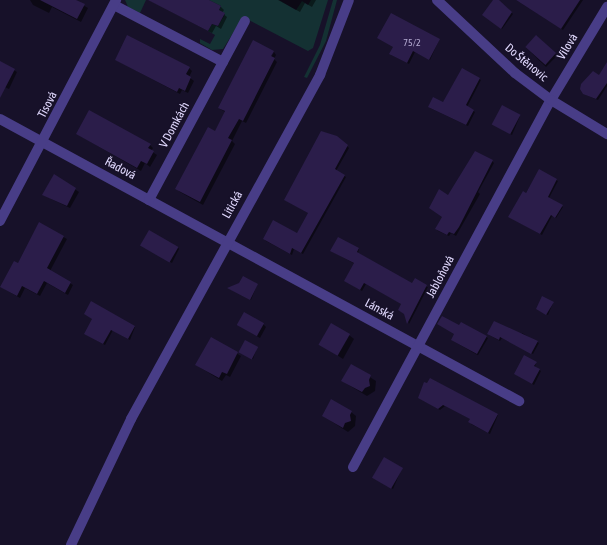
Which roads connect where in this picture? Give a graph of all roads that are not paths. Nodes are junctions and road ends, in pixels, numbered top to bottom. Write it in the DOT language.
graph roads {
  1 [pos="350,0"];
  2 [pos="437,0"];
  3 [pos="115,3"];
  4 [pos="607,7"];
  5 [pos="245,21"];
  6 [pos="223,62"];
  7 [pos="551,100"];
  8 [pos="0,119"];
  9 [pos="607,134"];
  10 [pos="43,142"];
  11 [pos="149,200"];
  12 [pos="0,222"];
  13 [pos="227,242"];
  14 [pos="418,346"];
  15 [pos="519,401"];
  16 [pos="354,467"];
  17 [pos="71,545"];
  1 -- 13 [label="street, Litická"];
  2 -- 7 [label="street, Do Štěnovic"];
  3 -- 6 [label="street"];
  3 -- 10 [label="street, Tisová"];
  4 -- 7 [label="street, Vilová"];
  5 -- 6 [label="street, V Domkách"];
  6 -- 11 [label="street, V Domkách"];
  7 -- 9 [label="street, Do Štěnovic"];
  7 -- 14 [label="street, Jabloňová"];
  8 -- 10 [label="street, Řadová"];
  10 -- 11 [label="street, Řadová"];
  10 -- 12 [label="street, Tisová"];
  11 -- 13 [label="street, Řadová"];
  13 -- 14 [label="street, Lánská"];
  13 -- 17 [label="street, Litická"];
  14 -- 15 [label="street, Lánská"];
  14 -- 16 [label="street, Jabloňová"];
}
